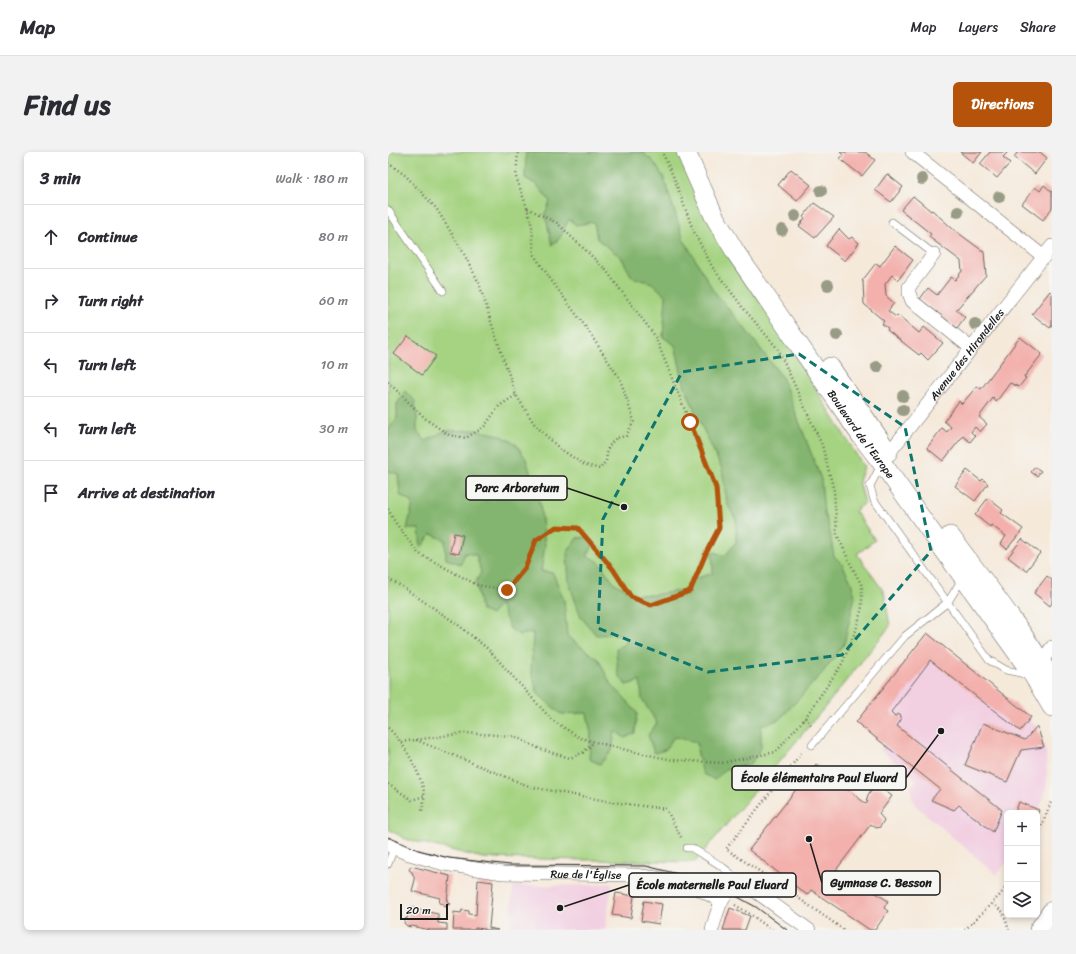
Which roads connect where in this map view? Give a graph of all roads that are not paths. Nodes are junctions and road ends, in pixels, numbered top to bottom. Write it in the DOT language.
graph roads {
  1 [pos="686,152"];
  2 [pos="697,152"];
  3 [pos="912,152"];
  4 [pos="388,210"];
  5 [pos="892,222"];
  6 [pos="1052,246"];
  7 [pos="934,254"];
  8 [pos="1044,257"];
  9 [pos="443,291"];
  10 [pos="971,348"];
  11 [pos="885,458"];
  12 [pos="964,578"];
  13 [pos="948,602"];
  14 [pos="1045,673"];
  15 [pos="1052,707"];
  16 [pos="812,745"];
  17 [pos="391,846"];
  18 [pos="687,848"];
  19 [pos="388,864"];
  20 [pos="741,885"];
  21 [pos="721,901"];
  22 [pos="1052,911"];
  23 [pos="712,930"];
  24 [pos="809,930"];
  25 [pos="1039,930"];
  1 -- 11 [label="main road, Boulevard de l'Europe"];
  2 -- 11 [label="main road, Boulevard de l'Europe"];
  3 -- 8 [label="street"];
  4 -- 9 [label="lane"];
  5 -- 7 [label="lane"];
  6 -- 8 [label="street, Avenue des Hirondelles"];
  7 -- 10 [label="street"];
  8 -- 10 [label="street, Avenue des Hirondelles"];
  10 -- 11 [label="street, Avenue des Hirondelles"];
  11 -- 12 [label="main road, Boulevard de l'Europe"];
  11 -- 13 [label="lane"];
  11 -- 14 [label="main road, Boulevard de l'Europe"];
  12 -- 13 [label="lane"];
  12 -- 14 [label="main road, Boulevard de l'Europe"];
  13 -- 14 [label="lane"];
  13 -- 16 [label="lane"];
  14 -- 15 [label="main road, Boulevard de l'Europe"];
  17 -- 19 [label="lane"];
  17 -- 21 [label="street, Rue de l'Église"];
  18 -- 20 [label="lane"];
  20 -- 21 [label="street"];
  20 -- 24 [label="street"];
  21 -- 23 [label="street"];
  22 -- 25 [label="main road"];
}
